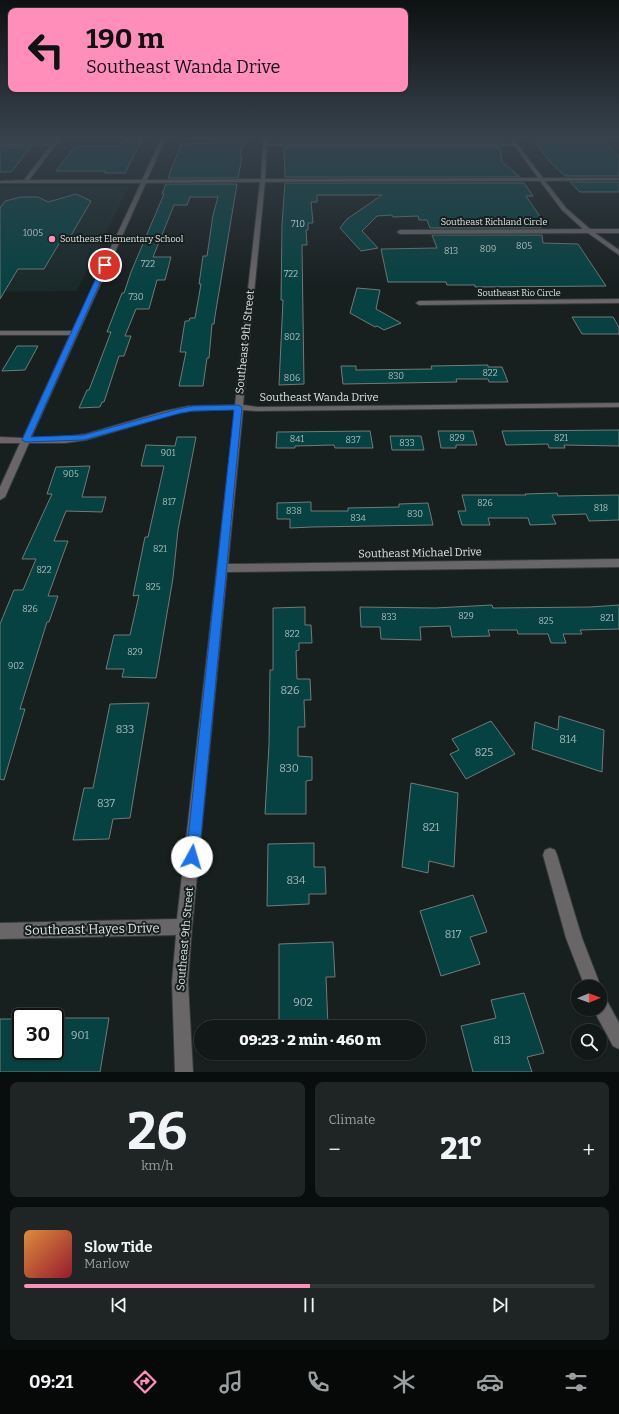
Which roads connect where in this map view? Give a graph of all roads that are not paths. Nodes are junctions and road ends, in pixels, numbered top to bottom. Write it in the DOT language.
graph roads {
  1 [pos="141,187"];
  2 [pos="261,187"];
  3 [pos="547,187"];
  4 [pos="619,230"];
  5 [pos="588,231"];
  6 [pos="400,232"];
  7 [pos="619,253"];
  8 [pos="619,302"];
  9 [pos="419,303"];
  10 [pos="74,332"];
  11 [pos="0,333"];
  12 [pos="619,405"];
  13 [pos="238,407"];
  14 [pos="0,440"];
  15 [pos="26,440"];
  16 [pos="0,497"];
  17 [pos="619,563"];
  18 [pos="222,568"];
  19 [pos="550,855"];
  20 [pos="184,927"];
  21 [pos="0,931"];
  22 [pos="590,980"];
  23 [pos="606,1016"];
  24 [pos="619,1040"];
  25 [pos="184,1072"];
  1 -- 10 [label="street"];
  2 -- 13 [label="street, Southeast 9th Street"];
  3 -- 5 [label="street"];
  4 -- 5 [label="street, Southeast Richland Circle"];
  5 -- 6 [label="street, Southeast Richland Circle"];
  5 -- 7 [label="street"];
  8 -- 9 [label="street, Southeast Rio Circle"];
  10 -- 11 [label="street"];
  10 -- 15 [label="street"];
  12 -- 13 [label="street, Southeast Wanda Drive"];
  13 -- 15 [label="street, Southeast Wanda Drive"];
  13 -- 18 [label="street, Southeast 9th Street"];
  14 -- 15 [label="street, Southeast Wanda Drive"];
  15 -- 16 [label="street"];
  17 -- 18 [label="street, Southeast Michael Drive"];
  18 -- 20 [label="street, Southeast 9th Street"];
  19 -- 22 [label="street"];
  20 -- 21 [label="street, Southeast Hayes Drive"];
  20 -- 25 [label="street, Southeast 9th Street"];
  23 -- 24 [label="street"];
}
